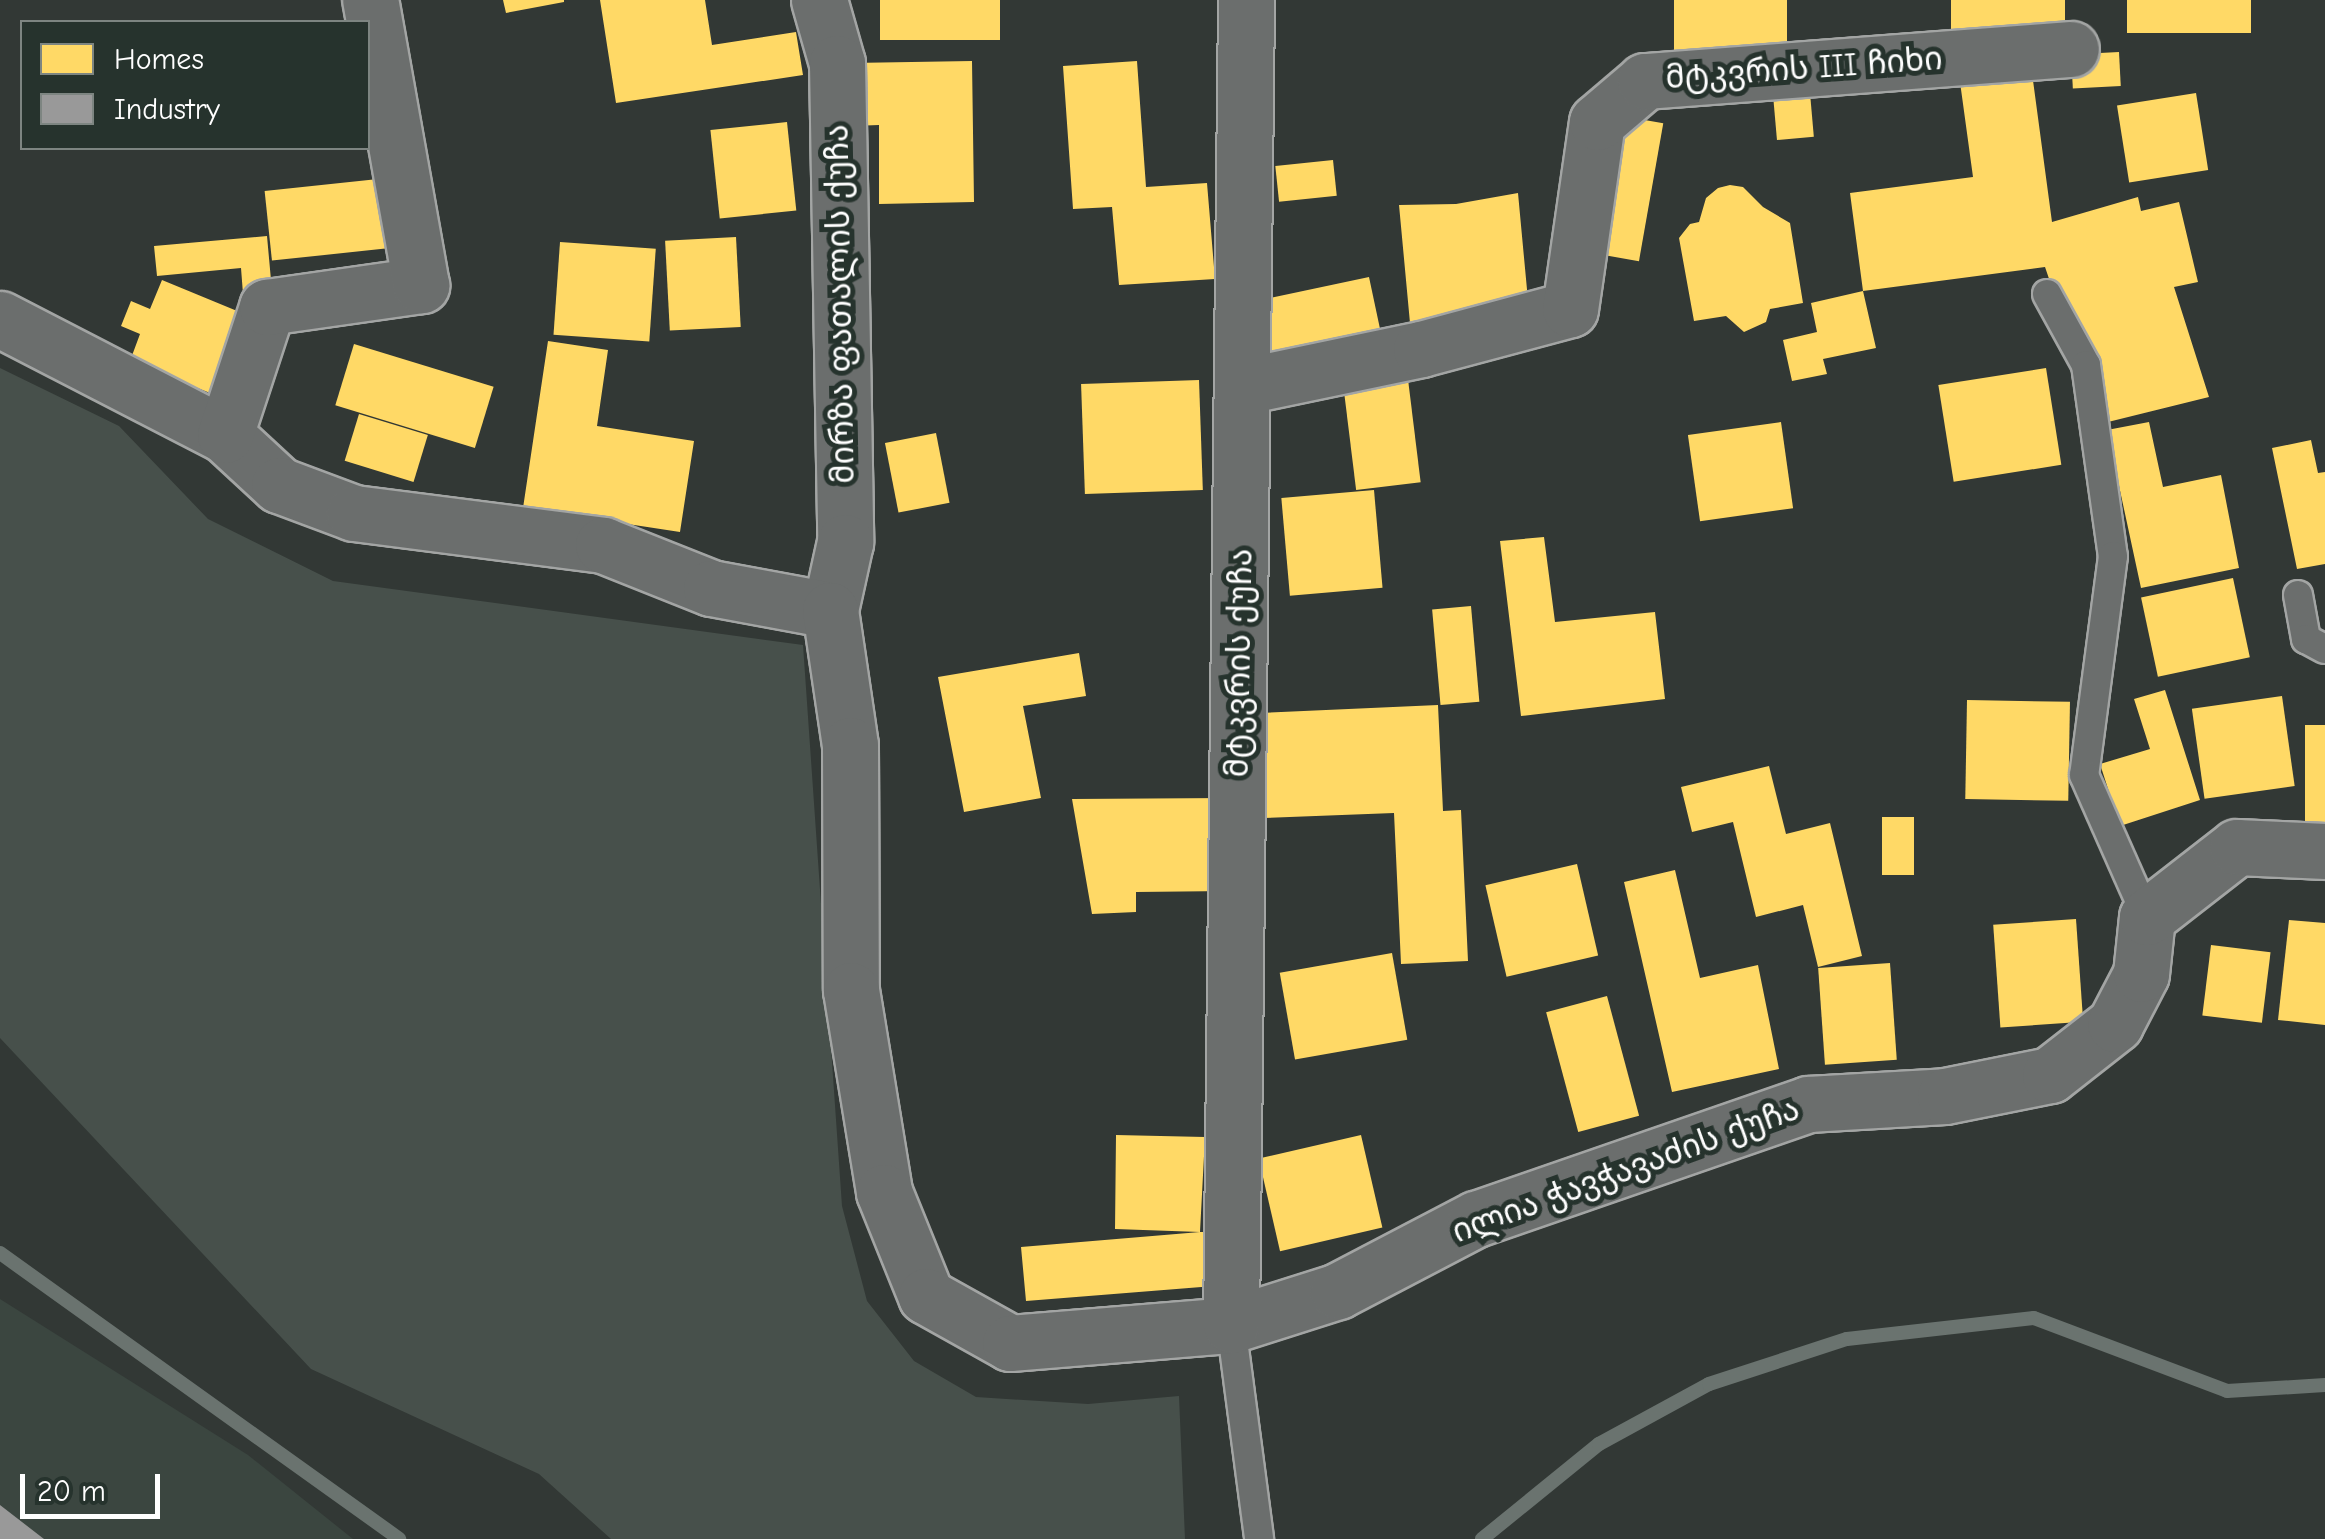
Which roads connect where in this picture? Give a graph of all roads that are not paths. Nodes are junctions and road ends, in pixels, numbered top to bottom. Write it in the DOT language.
graph roads {
  1 [pos="370,0"];
  2 [pos="818,0"];
  3 [pos="1246,0"];
  4 [pos="2071,49"];
  5 [pos="2047,294"];
  6 [pos="0,319"];
  7 [pos="1244,386"];
  8 [pos="226,435"];
  9 [pos="2298,596"];
  10 [pos="830,610"];
  11 [pos="2325,650"];
  12 [pos="2325,851"];
  13 [pos="2148,917"];
  14 [pos="1231,1325"];
  15 [pos="1259,1539"];
  1 -- 8 [label="street"];
  2 -- 10 [label="street, მირზა ფათალის ქუჩა"];
  3 -- 7 [label="street, მტკვრის ქუჩა"];
  4 -- 7 [label="street, მტკვრის III ჩიხი"];
  5 -- 13 [label="lane"];
  6 -- 8 [label="street"];
  7 -- 14 [label="street, მტკვრის ქუჩა"];
  8 -- 10 [label="street"];
  9 -- 11 [label="lane"];
  10 -- 14 [label="street, ილია ჭავჭავაძის ქუჩა"];
  12 -- 13 [label="street"];
  13 -- 14 [label="street, ილია ჭავჭავაძის ქუჩა"];
  14 -- 15 [label="lane"];
}
